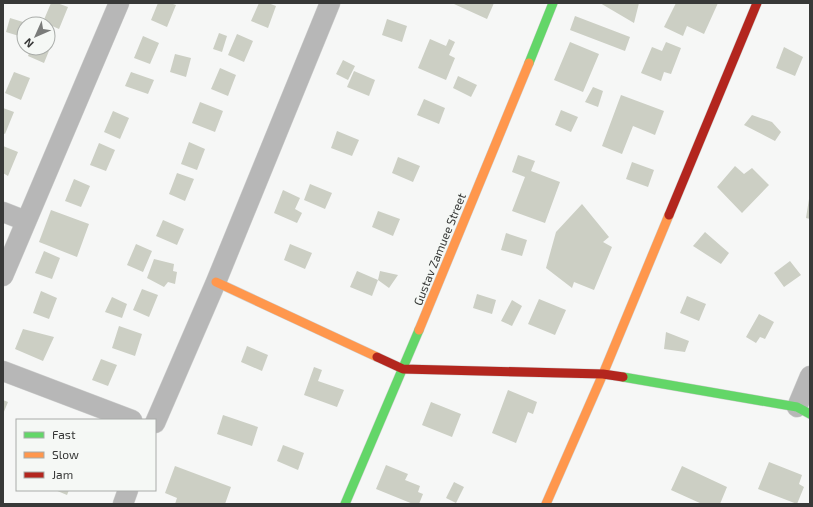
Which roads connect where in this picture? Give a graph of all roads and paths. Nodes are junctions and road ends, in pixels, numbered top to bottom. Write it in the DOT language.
graph roads {
  1 [pos="119,3"];
  2 [pos="330,3"];
  3 [pos="553,3"];
  4 [pos="756,3"];
  5 [pos="3,212"];
  6 [pos="26,221"];
  7 [pos="3,276"];
  8 [pos="216,282"];
  9 [pos="403,369"];
  10 [pos="3,370"];
  11 [pos="603,374"];
  12 [pos="810,376"];
  13 [pos="803,410"];
  14 [pos="129,419"];
  15 [pos="156,421"];
  16 [pos="128,491"];
  17 [pos="123,504"];
  18 [pos="345,504"];
  19 [pos="546,504"];
  1 -- 6 [label="street"];
  2 -- 8 [label="street"];
  3 -- 9 [label="street, Gustav Zamuee Street"];
  4 -- 11 [label="street"];
  5 -- 6 [label="street"];
  6 -- 7 [label="street"];
  8 -- 9 [label="street"];
  8 -- 15 [label="street"];
  9 -- 11 [label="street"];
  9 -- 18 [label="street, Gustav Zamuee Street"];
  10 -- 14 [label="street"];
  11 -- 13 [label="street"];
  11 -- 19 [label="street"];
  12 -- 13 [label="street"];
  16 -- 17 [label="street"];
}
